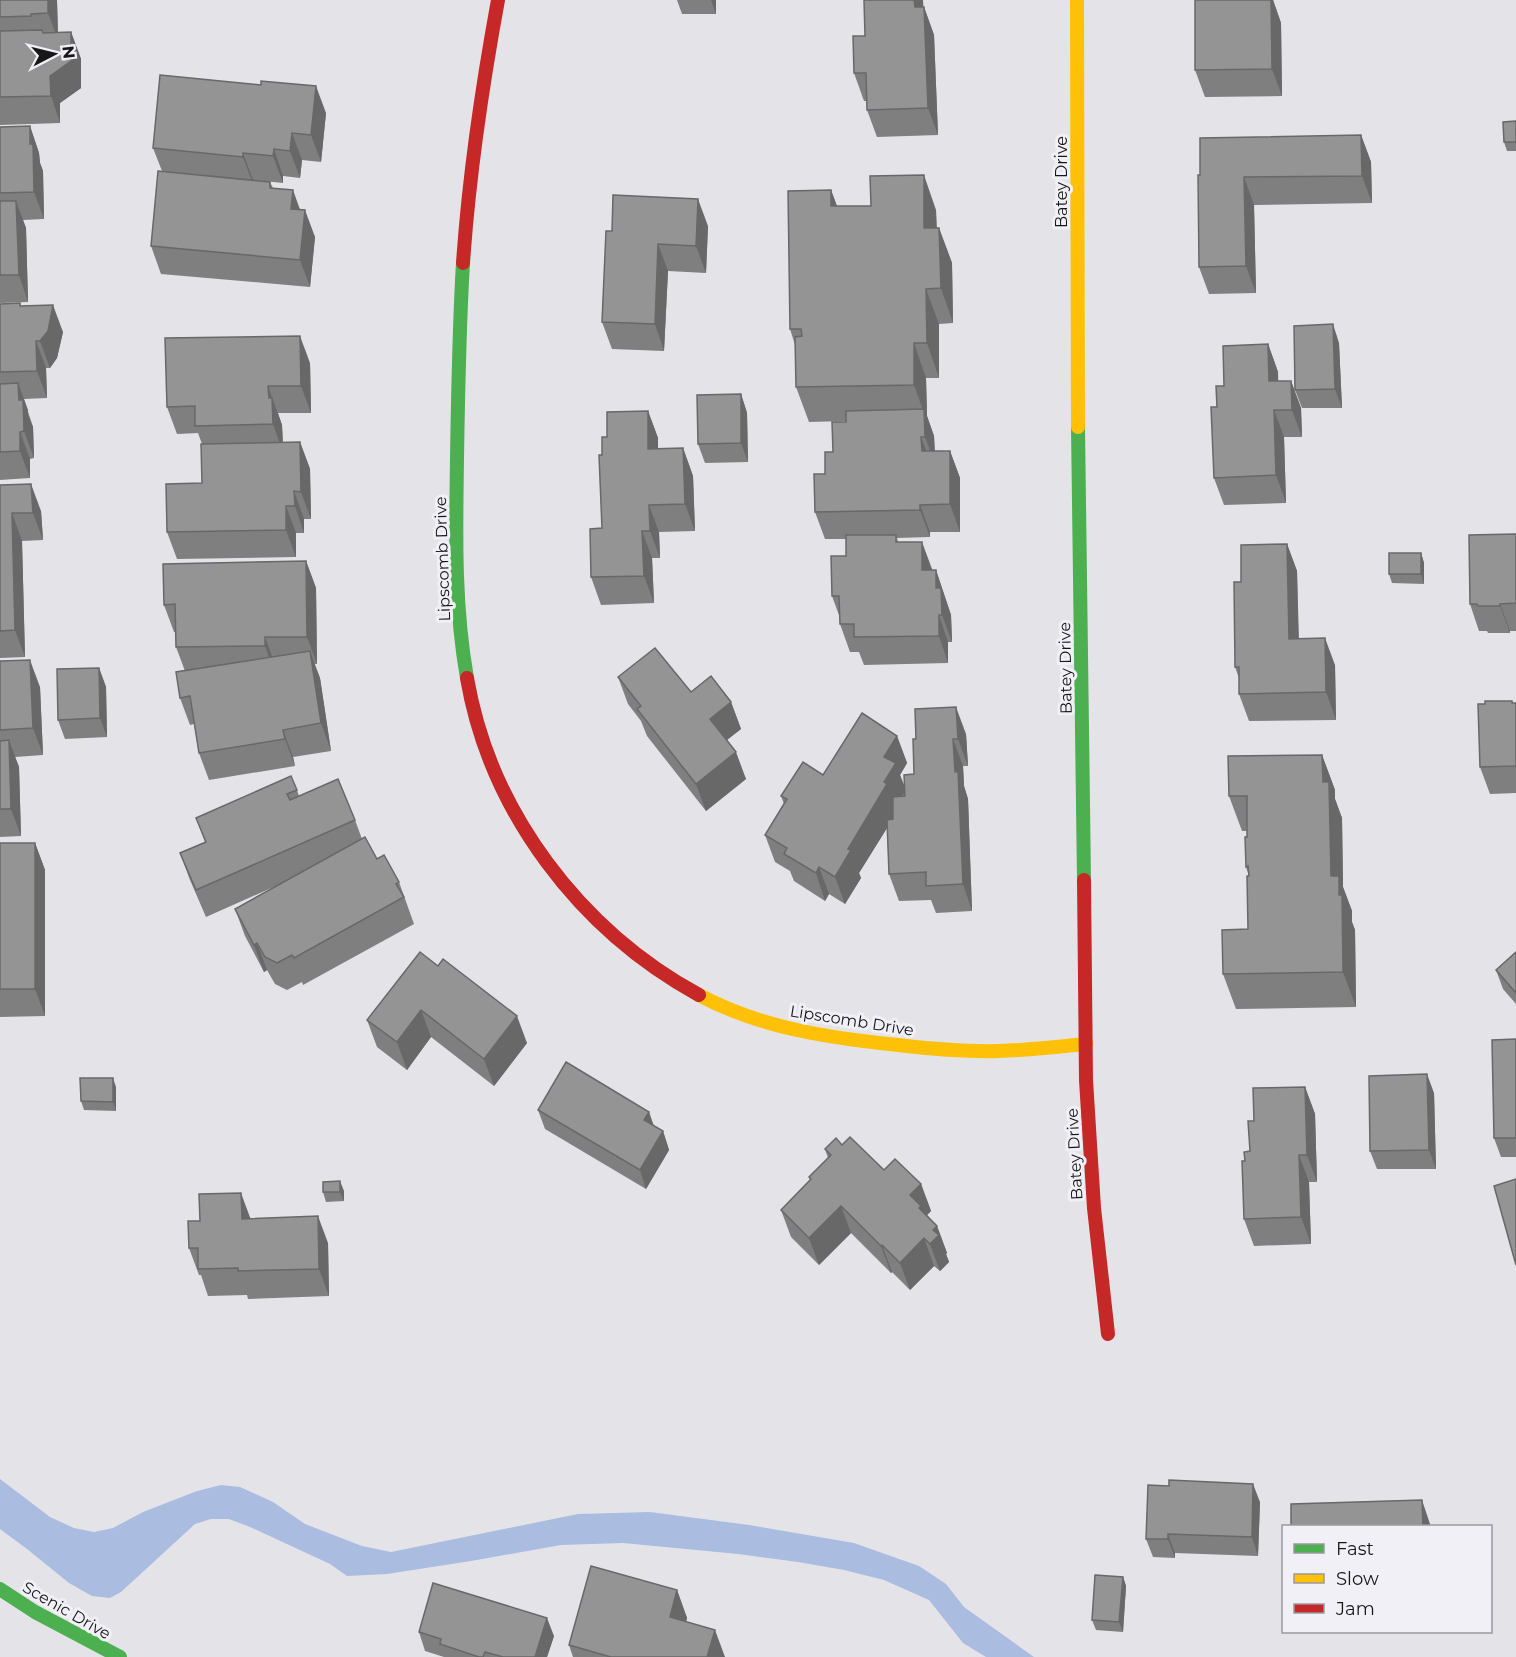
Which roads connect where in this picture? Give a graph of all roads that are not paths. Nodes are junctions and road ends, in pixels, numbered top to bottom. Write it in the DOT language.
graph roads {
  1 [pos="498,0"];
  2 [pos="1077,0"];
  3 [pos="1086,1044"];
  4 [pos="1108,1334"];
  5 [pos="0,1590"];
  6 [pos="120,1657"];
  1 -- 3 [label="street, Lipscomb Drive"];
  2 -- 3 [label="street, Batey Drive"];
  3 -- 4 [label="street, Batey Drive"];
  5 -- 6 [label="street, Scenic Drive"];
}
